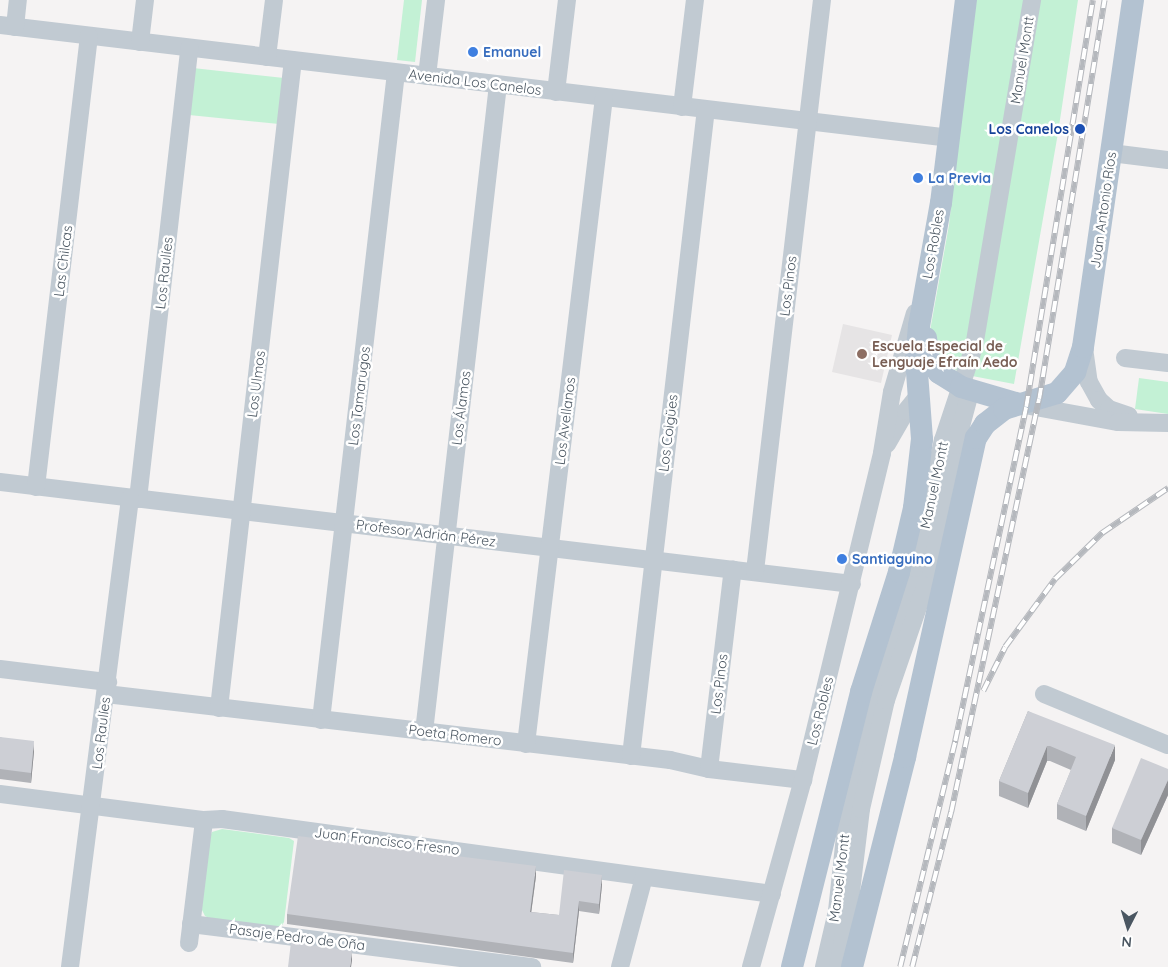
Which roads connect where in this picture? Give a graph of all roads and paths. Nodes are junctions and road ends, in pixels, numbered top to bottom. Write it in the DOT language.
graph roads {
  1 [pos="18,0"];
  2 [pos="146,0"];
  3 [pos="274,0"];
  4 [pos="436,0"];
  5 [pos="567,0"];
  6 [pos="694,0"];
  7 [pos="822,0"];
  8 [pos="966,0"];
  9 [pos="1032,0"];
  10 [pos="1042,0"];
  11 [pos="1133,0"];
  12 [pos="8,26"];
  13 [pos="89,36"];
  14 [pos="140,42"];
  15 [pos="189,48"];
  16 [pos="267,57"];
  17 [pos="293,60"];
  18 [pos="396,73"];
  19 [pos="427,76"];
  20 [pos="498,85"];
  21 [pos="556,92"];
  22 [pos="604,98"];
  23 [pos="682,107"];
  24 [pos="706,110"];
  25 [pos="808,122"];
  26 [pos="950,138"];
  27 [pos="1111,153"];
  28 [pos="1168,160"];
  29 [pos="927,284"];
  30 [pos="1084,347"];
  31 [pos="1125,358"];
  32 [pos="1168,363"];
  33 [pos="966,388"];
  34 [pos="919,395"];
  35 [pos="1029,401"];
  36 [pos="1160,422"];
  37 [pos="882,454"];
  38 [pos="0,482"];
  39 [pos="36,487"];
  40 [pos="134,498"];
  41 [pos="242,511"];
  42 [pos="344,523"];
  43 [pos="446,535"];
  44 [pos="550,547"];
  45 [pos="653,560"];
  46 [pos="733,569"];
  47 [pos="755,571"];
  48 [pos="852,584"];
  49 [pos="0,669"];
  50 [pos="107,688"];
  51 [pos="1044,694"];
  52 [pos="219,708"];
  53 [pos="321,720"];
  54 [pos="424,732"];
  55 [pos="526,744"];
  56 [pos="1168,746"];
  57 [pos="631,756"];
  58 [pos="709,769"];
  59 [pos="803,780"];
  60 [pos="0,794"];
  61 [pos="92,806"];
  62 [pos="204,820"];
  63 [pos="644,877"];
  64 [pos="772,894"];
  65 [pos="192,924"];
  66 [pos="189,943"];
  67 [pos="402,959"];
  68 [pos="70,967"];
  69 [pos="532,967"];
  70 [pos="620,967"];
  71 [pos="751,967"];
  72 [pos="792,967"];
  73 [pos="824,967"];
  74 [pos="838,967"];
  75 [pos="852,967"];
  1 -- 12 [label="street"];
  2 -- 14 [label="street"];
  3 -- 16 [label="street"];
  4 -- 19 [label="street"];
  5 -- 21 [label="street"];
  6 -- 23 [label="street"];
  7 -- 25 [label="street, Los Pinos"];
  8 -- 26 [label="main road, Los Robles"];
  9 -- 33 [label="street, Manuel Montt"];
  10 -- 33 [label="street, Manuel Montt"];
  11 -- 27 [label="main road, Juan Antonio Ríos"];
  12 -- 13 [label="street, Avenida Los Canelos"];
  13 -- 14 [label="street, Avenida Los Canelos"];
  13 -- 39 [label="street, Las Chilcas"];
  14 -- 15 [label="street, Avenida Los Canelos"];
  15 -- 16 [label="street, Avenida Los Canelos"];
  15 -- 40 [label="street, Los Raulíes"];
  16 -- 17 [label="street, Avenida Los Canelos"];
  17 -- 18 [label="street, Avenida Los Canelos"];
  17 -- 41 [label="street, Los Ulmos"];
  18 -- 19 [label="street, Avenida Los Canelos"];
  18 -- 42 [label="street, Los Tamarugos"];
  19 -- 20 [label="street, Avenida Los Canelos"];
  20 -- 21 [label="street, Avenida Los Canelos"];
  20 -- 43 [label="street, Los Álamos"];
  21 -- 22 [label="street, Avenida Los Canelos"];
  22 -- 23 [label="street, Avenida Los Canelos"];
  22 -- 44 [label="street, Los Avellanos"];
  23 -- 24 [label="street, Avenida Los Canelos"];
  24 -- 25 [label="street, Avenida Los Canelos"];
  24 -- 45 [label="street, Los Coigües"];
  25 -- 26 [label="street, Avenida Los Canelos"];
  25 -- 47 [label="street, Los Pinos"];
  26 -- 29 [label="main road, Los Robles"];
  27 -- 28 [label="street"];
  27 -- 30 [label="main road, Juan Antonio Ríos"];
  29 -- 33 [label="main road"];
  29 -- 34 [label="main road, Manuel Montt"];
  29 -- 37 [label="street, Los Robles"];
  30 -- 35 [label="main road, Juan Antonio Ríos"];
  30 -- 36 [label="street"];
  31 -- 32 [label="street"];
  33 -- 34 [label="main road"];
  33 -- 35 [label="main road"];
  33 -- 73 [label="street, Manuel Montt"];
  33 -- 74 [label="street, Manuel Montt"];
  34 -- 37 [label="street, Los Robles"];
  34 -- 72 [label="main road, Manuel Montt"];
  35 -- 36 [label="street"];
  35 -- 75 [label="main road"];
  37 -- 48 [label="street, Los Robles"];
  38 -- 39 [label="street, Profesor Adrián Pérez"];
  39 -- 40 [label="street, Profesor Adrián Pérez"];
  40 -- 41 [label="street, Profesor Adrián Pérez"];
  40 -- 50 [label="street, Los Raulíes"];
  41 -- 42 [label="street, Profesor Adrián Pérez"];
  41 -- 52 [label="street, Los Ulmos"];
  42 -- 43 [label="street, Profesor Adrián Pérez"];
  42 -- 53 [label="street, Los Tamarugos"];
  43 -- 44 [label="street, Profesor Adrián Pérez"];
  43 -- 54 [label="street, Los Álamos"];
  44 -- 45 [label="street, Profesor Adrián Pérez"];
  44 -- 55 [label="street, Los Avellanos"];
  45 -- 46 [label="street, Profesor Adrián Pérez"];
  45 -- 57 [label="street, Los Coigües"];
  46 -- 47 [label="street, Profesor Adrián Pérez"];
  46 -- 58 [label="street, Los Pinos"];
  47 -- 48 [label="street, Profesor Adrián Pérez"];
  48 -- 59 [label="street, Los Robles"];
  49 -- 50 [label="street, Poeta Romero"];
  50 -- 52 [label="street, Poeta Romero"];
  50 -- 61 [label="street, Los Raulíes"];
  51 -- 56 [label="street"];
  52 -- 53 [label="street, Poeta Romero"];
  53 -- 54 [label="street, Poeta Romero"];
  54 -- 55 [label="street, Poeta Romero"];
  55 -- 57 [label="street, Poeta Romero"];
  57 -- 58 [label="street, Poeta Romero"];
  58 -- 59 [label="street, Poeta Romero"];
  59 -- 64 [label="street, Los Robles"];
  60 -- 61 [label="street, Juan Francisco Fresno"];
  61 -- 62 [label="street, Juan Francisco Fresno"];
  61 -- 68 [label="street, Los Raulíes"];
  62 -- 63 [label="street, Juan Francisco Fresno"];
  62 -- 65 [label="street"];
  63 -- 64 [label="street, Juan Francisco Fresno"];
  63 -- 70 [label="street"];
  64 -- 71 [label="street, Los Robles"];
  65 -- 66 [label="street"];
  65 -- 67 [label="street, Pasaje Pedro de Oña"];
  67 -- 69 [label="street, Pasaje Pedro de Oña"];
}
